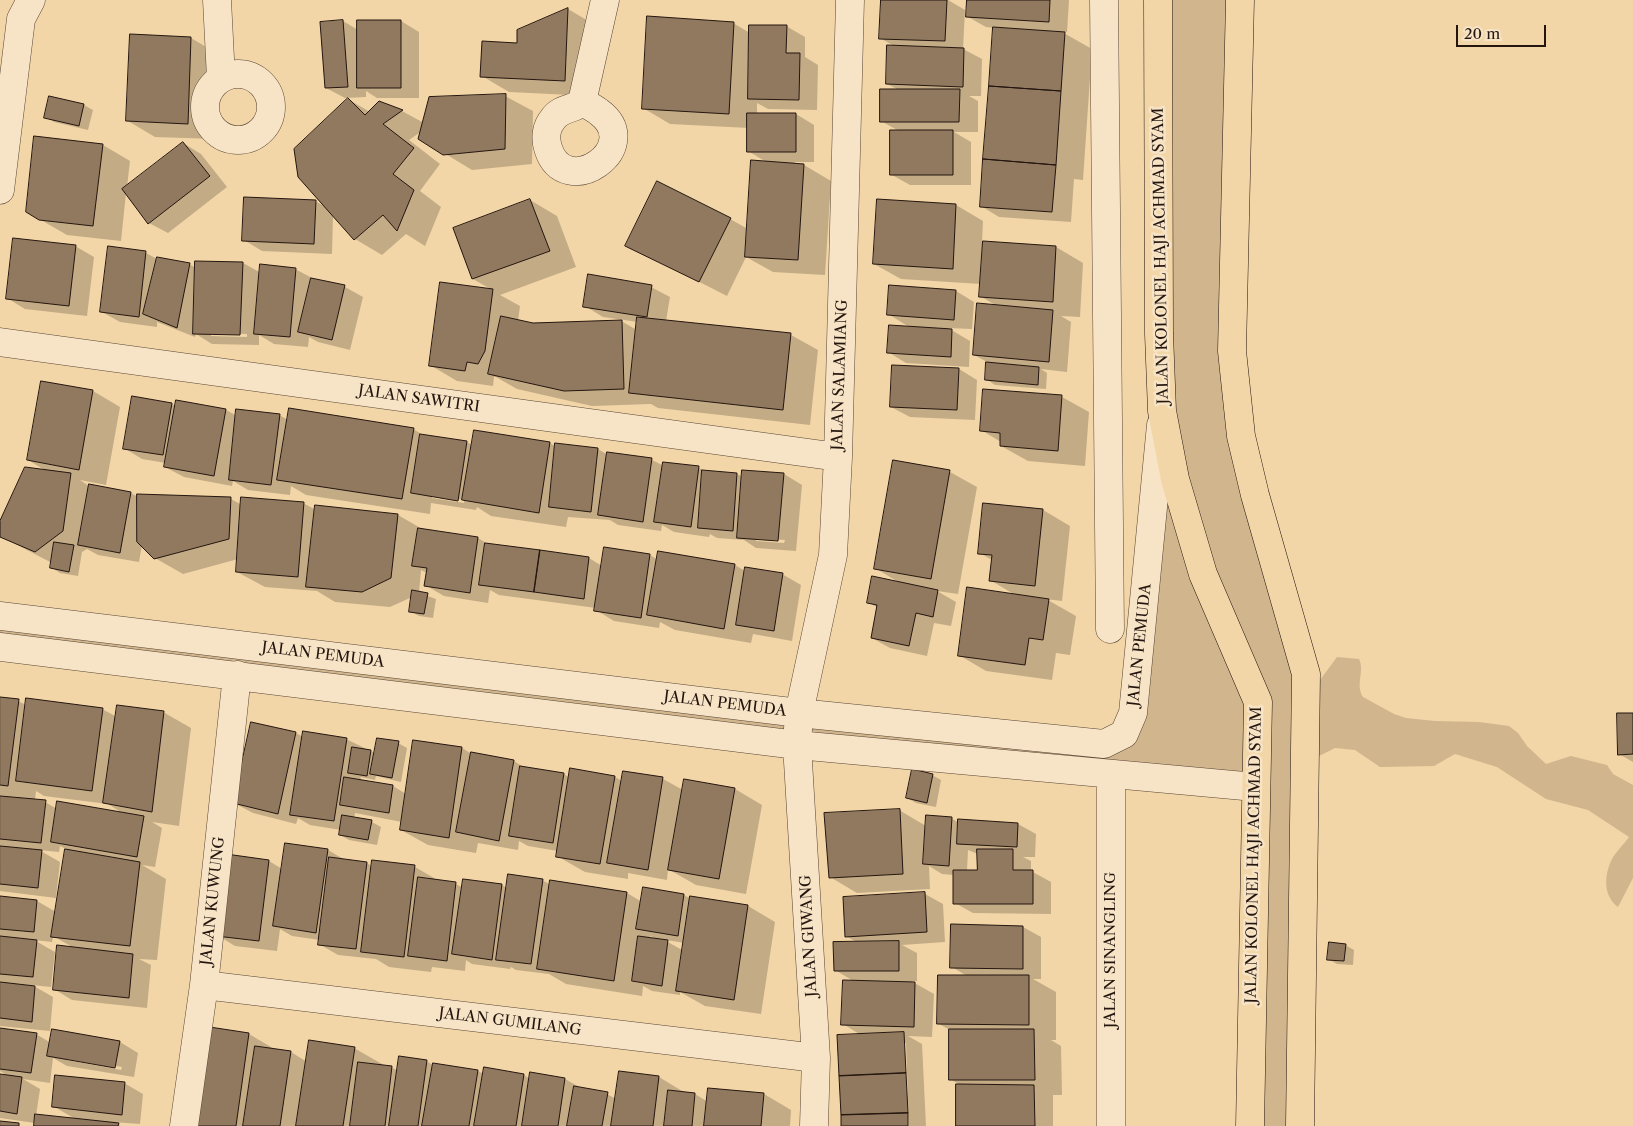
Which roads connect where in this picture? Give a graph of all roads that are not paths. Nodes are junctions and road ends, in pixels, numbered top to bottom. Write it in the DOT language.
graph roads {
  1 [pos="31,0"];
  2 [pos="217,0"];
  3 [pos="605,0"];
  4 [pos="850,0"];
  5 [pos="1104,0"];
  6 [pos="1158,0"];
  7 [pos="1240,0"];
  8 [pos="221,78"];
  9 [pos="582,102"];
  10 [pos="0,190"];
  11 [pos="0,342"];
  12 [pos="1162,411"];
  13 [pos="838,457"];
  14 [pos="0,616"];
  15 [pos="1110,628"];
  16 [pos="0,647"];
  17 [pos="237,675"];
  18 [pos="799,713"];
  19 [pos="797,745"];
  20 [pos="1111,774"];
  21 [pos="1255,787"];
  22 [pos="204,985"];
  23 [pos="816,1058"];
  24 [pos="184,1126"];
  25 [pos="814,1126"];
  26 [pos="1111,1126"];
  27 [pos="1250,1126"];
  28 [pos="1300,1126"];
  1 -- 10 [label="street"];
  2 -- 8 [label="street"];
  3 -- 9 [label="street"];
  4 -- 13 [label="street, JALAN SALAMIANG"];
  5 -- 15 [label="street"];
  6 -- 12 [label="main road, JALAN KOLONEL HAJI ACHMAD SYAM"];
  7 -- 28 [label="main road"];
  11 -- 13 [label="street, JALAN SAWITRI"];
  12 -- 18 [label="street, JALAN PEMUDA"];
  12 -- 21 [label="main road, JALAN KOLONEL HAJI ACHMAD SYAM"];
  13 -- 18 [label="street, JALAN SALAMIANG"];
  14 -- 18 [label="street, JALAN PEMUDA"];
  16 -- 17 [label="street, JALAN PEMUDA"];
  17 -- 19 [label="street, JALAN PEMUDA"];
  17 -- 22 [label="street, JALAN KUWUNG"];
  18 -- 19 [label="street, JALAN SALAMIANG"];
  19 -- 20 [label="street, JALAN PEMUDA"];
  19 -- 23 [label="street, JALAN GIWANG"];
  20 -- 21 [label="street, JALAN PEMUDA"];
  20 -- 26 [label="street, JALAN SINANGLING"];
  21 -- 27 [label="main road, JALAN KOLONEL HAJI ACHMAD SYAM"];
  22 -- 23 [label="street, JALAN GUMILANG"];
  22 -- 24 [label="street, JALAN KUWUNG"];
  23 -- 25 [label="street, JALAN GIWANG"];
}
